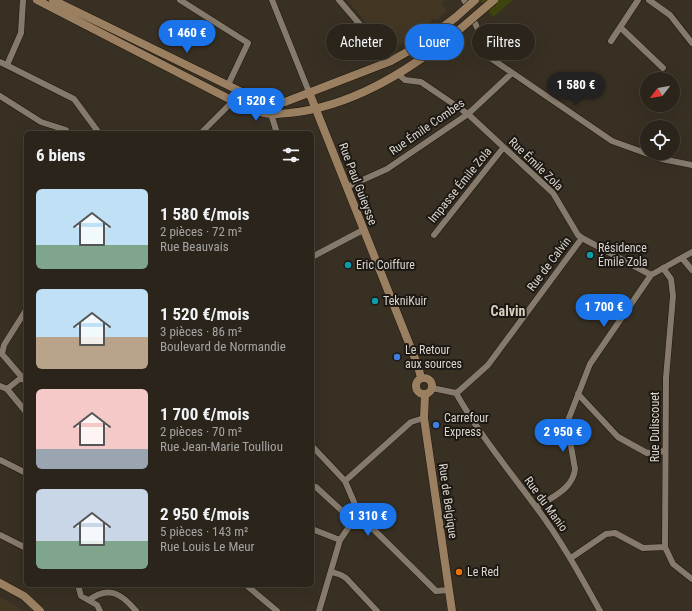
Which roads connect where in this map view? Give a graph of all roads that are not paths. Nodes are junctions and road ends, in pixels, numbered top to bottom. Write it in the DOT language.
graph roads {
  1 [pos="24,0"];
  2 [pos="37,0"];
  3 [pos="52,0"];
  4 [pos="180,0"];
  5 [pos="272,0"];
  6 [pos="340,0"];
  7 [pos="476,0"];
  8 [pos="494,0"];
  9 [pos="638,0"];
  10 [pos="650,0"];
  11 [pos="475,23"];
  12 [pos="620,27"];
  13 [pos="611,41"];
  14 [pos="692,43"];
  15 [pos="391,61"];
  16 [pos="0,62"];
  17 [pos="7,65"];
  18 [pos="663,68"];
  19 [pos="512,73"];
  20 [pos="398,74"];
  21 [pos="228,85"];
  22 [pos="309,92"];
  23 [pos="0,96"];
  24 [pos="233,100"];
  25 [pos="316,109"];
  26 [pos="271,114"];
  27 [pos="468,114"];
  28 [pos="66,130"];
  29 [pos="97,131"];
  30 [pos="204,131"];
  31 [pos="276,131"];
  32 [pos="503,148"];
  33 [pos="692,165"];
  34 [pos="347,187"];
  35 [pos="363,230"];
  36 [pos="434,235"];
  37 [pos="582,238"];
  38 [pos="692,252"];
  39 [pos="314,256"];
  40 [pos="682,258"];
  41 [pos="663,268"];
  42 [pos="692,270"];
  43 [pos="651,275"];
  44 [pos="24,313"];
  45 [pos="420,378"];
  46 [pos="24,380"];
  47 [pos="0,386"];
  48 [pos="432,388"];
  49 [pos="7,389"];
  50 [pos="456,393"];
  51 [pos="425,394"];
  52 [pos="578,394"];
  53 [pos="24,410"];
  54 [pos="424,418"];
  55 [pos="314,448"];
  56 [pos="665,451"];
  57 [pos="0,460"];
  58 [pos="24,472"];
  59 [pos="345,482"];
  60 [pos="316,487"];
  61 [pos="536,508"];
  62 [pos="360,516"];
  63 [pos="353,521"];
  64 [pos="314,530"];
  65 [pos="0,535"];
  66 [pos="340,540"];
  67 [pos="24,547"];
  68 [pos="665,547"];
  69 [pos="571,558"];
  70 [pos="332,572"];
  71 [pos="692,578"];
  72 [pos="0,584"];
  73 [pos="79,587"];
  74 [pos="248,587"];
  75 [pos="449,590"];
  76 [pos="89,600"];
  77 [pos="40,611"];
  78 [pos="100,611"];
  79 [pos="136,611"];
  80 [pos="277,611"];
  81 [pos="319,611"];
  82 [pos="377,611"];
  83 [pos="452,611"];
  84 [pos="600,611"];
  1 -- 17 [label="street"];
  2 -- 24 [label="main road"];
  3 -- 21 [label="main road"];
  4 -- 21 [label="street"];
  5 -- 22 [label="street, Rue Paul Guieysse"];
  6 -- 15 [label="street"];
  7 -- 15 [label="main road, bridge"];
  8 -- 20 [label="main road, bridge"];
  9 -- 12 [label="street"];
  10 -- 14 [label="street"];
  11 -- 19 [label="street"];
  12 -- 13 [label="street"];
  12 -- 18 [label="street"];
  15 -- 22 [label="main road"];
  16 -- 17 [label="street"];
  17 -- 29 [label="street"];
  19 -- 27 [label="street, Rue Émile Combes"];
  19 -- 33 [label="street"];
  20 -- 25 [label="main road"];
  20 -- 27 [label="street, Rue Émile Zola"];
  21 -- 22 [label="main road"];
  22 -- 25 [label="main road, Rue Paul Guieysse"];
  23 -- 28 [label="street"];
  24 -- 26 [label="main road"];
  24 -- 30 [label="street"];
  25 -- 26 [label="main road"];
  25 -- 34 [label="main road, Rue Paul Guieysse"];
  26 -- 31 [label="street"];
  27 -- 32 [label="street, Rue Émile Zola"];
  27 -- 34 [label="street, Rue Émile Combes"];
  32 -- 36 [label="street, Impasse Émile Zola"];
  32 -- 37 [label="street, Rue Émile Zola"];
  34 -- 35 [label="main road, Rue Paul Guieysse"];
  35 -- 39 [label="street"];
  35 -- 45 [label="main road, Rue Paul Guieysse"];
  37 -- 43 [label="street, Rue Émile Zola"];
  37 -- 50 [label="street, Rue de Calvin"];
  38 -- 40 [label="street"];
  40 -- 41 [label="street"];
  40 -- 42 [label="street"];
  41 -- 43 [label="street"];
  41 -- 56 [label="street, Rue Duliscouet"];
  43 -- 52 [label="street"];
  44 -- 46 [label="street"];
  45 -- 48 [label="main road"];
  45 -- 51 [label="main road"];
  46 -- 49 [label="street"];
  47 -- 49 [label="street"];
  48 -- 50 [label="street"];
  48 -- 51 [label="main road"];
  49 -- 53 [label="street"];
  50 -- 61 [label="street, Rue du Manio"];
  51 -- 54 [label="main road, Rue de Belgique"];
  52 -- 56 [label="street"];
  52 -- 61 [label="street"];
  54 -- 59 [label="street"];
  54 -- 75 [label="main road, Rue de Belgique"];
  55 -- 59 [label="street"];
  56 -- 68 [label="street, Rue Duliscouet"];
  57 -- 58 [label="street"];
  59 -- 62 [label="street"];
  60 -- 63 [label="street"];
  61 -- 69 [label="street, Rue du Manio"];
  62 -- 63 [label="street"];
  62 -- 75 [label="street"];
  63 -- 66 [label="street"];
  64 -- 66 [label="street"];
  65 -- 67 [label="street"];
  66 -- 70 [label="street"];
  68 -- 69 [label="street"];
  68 -- 71 [label="street, Rue Duliscouet"];
  69 -- 84 [label="street, Rue du Manio"];
  70 -- 81 [label="street"];
  70 -- 82 [label="street"];
  72 -- 77 [label="main road"];
  73 -- 76 [label="street"];
  74 -- 80 [label="street"];
  75 -- 83 [label="main road, Rue de Belgique"];
  76 -- 78 [label="street"];
  76 -- 79 [label="street"];
}
